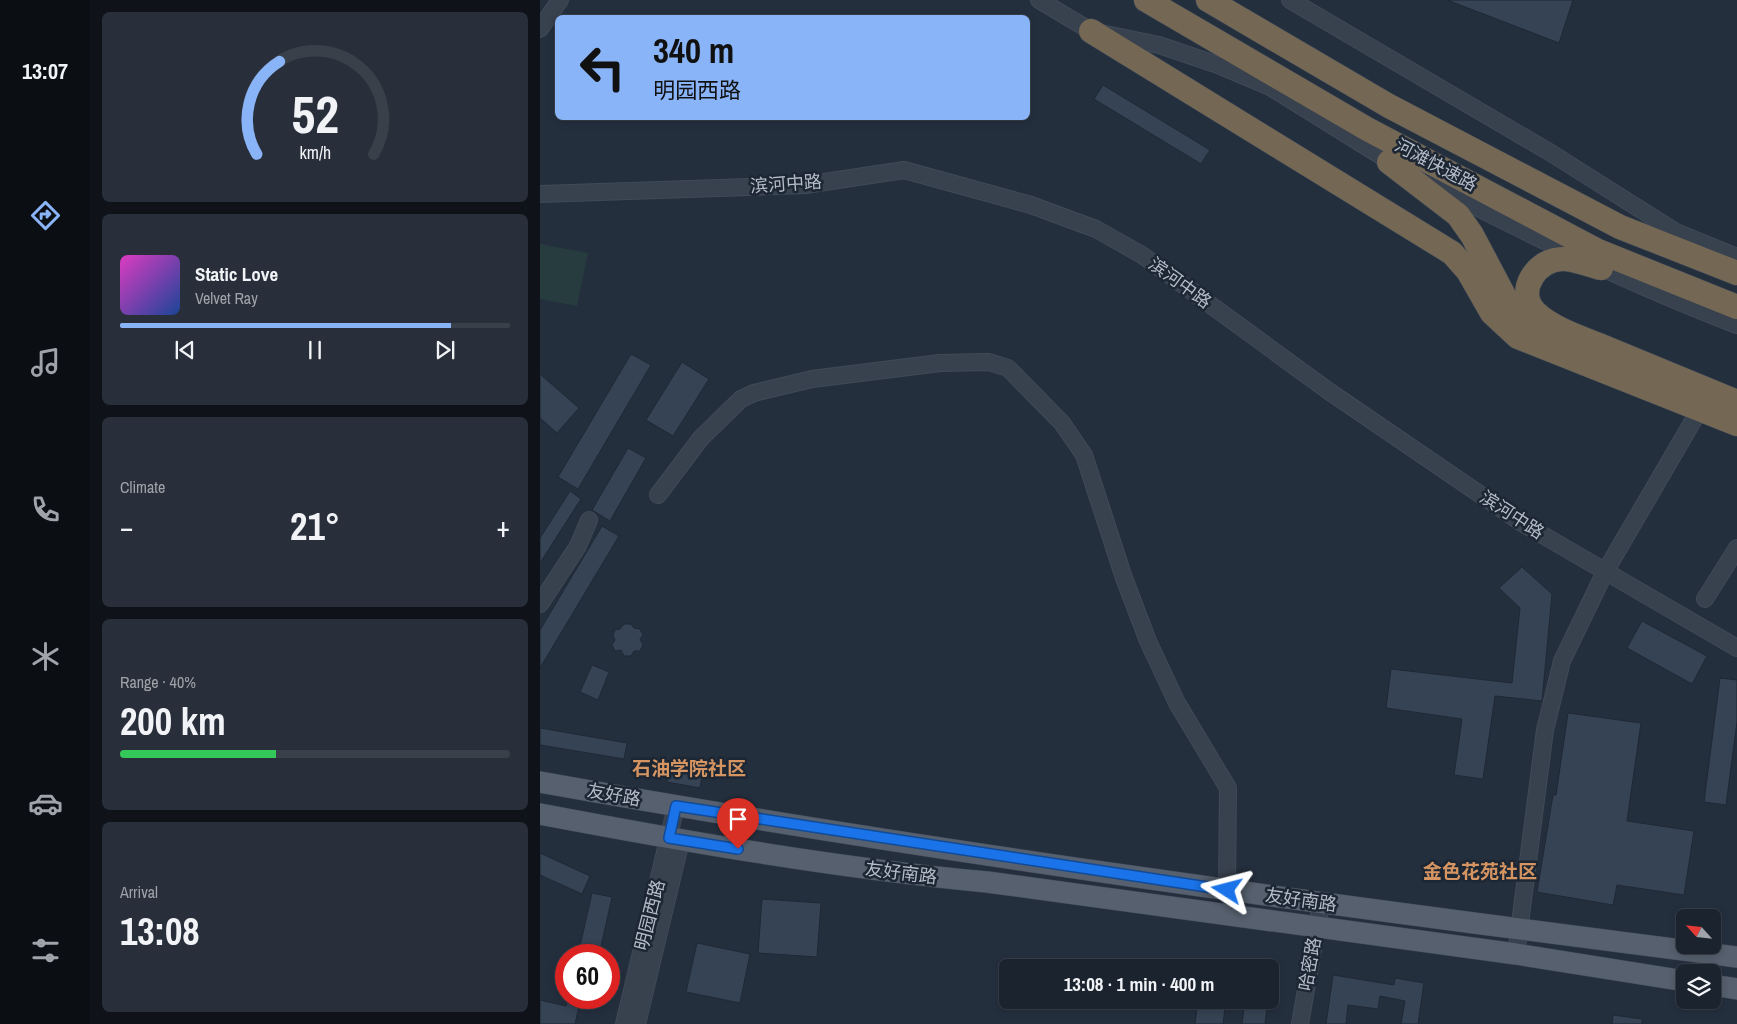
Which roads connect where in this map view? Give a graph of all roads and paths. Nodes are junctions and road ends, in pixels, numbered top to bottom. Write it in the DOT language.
graph roads {
  1 [pos="560,0"];
  2 [pos="1039,0"];
  3 [pos="1146,0"];
  4 [pos="1208,0"];
  5 [pos="1237,0"];
  6 [pos="1290,0"];
  7 [pos="1180,20"];
  8 [pos="540,29"];
  9 [pos="1091,31"];
  10 [pos="1263,32"];
  11 [pos="1270,87"];
  12 [pos="1456,140"];
  13 [pos="1389,162"];
  14 [pos="540,194"];
  15 [pos="1676,232"];
  16 [pos="1737,257"];
  17 [pos="1602,268"];
  18 [pos="1737,273"];
  19 [pos="1737,307"];
  20 [pos="1737,325"];
  21 [pos="1565,336"];
  22 [pos="1737,402"];
  23 [pos="1700,409"];
  24 [pos="1737,411"];
  25 [pos="1737,424"];
  26 [pos="658,495"];
  27 [pos="589,520"];
  28 [pos="1737,548"];
  29 [pos="1605,572"];
  30 [pos="1705,599"];
  31 [pos="540,604"];
  32 [pos="1737,648"];
  33 [pos="540,782"];
  34 [pos="682,807"];
  35 [pos="540,814"];
  36 [pos="675,840"];
  37 [pos="1227,890"];
  38 [pos="1321,904"];
  39 [pos="1317,928"];
  40 [pos="1518,929"];
  41 [pos="1516,954"];
  42 [pos="1737,957"];
  43 [pos="1676,980"];
  44 [pos="1721,986"];
  45 [pos="1737,989"];
  46 [pos="624,1024"];
  47 [pos="637,1024"];
  48 [pos="1300,1024"];
  1 -- 8 [label="street"];
  2 -- 9 [label="street"];
  3 -- 7 [label="highway, 河滩快速路"];
  4 -- 10 [label="highway, 河滩快速路"];
  5 -- 10 [label="highway"];
  6 -- 15 [label="street"];
  7 -- 11 [label="highway"];
  7 -- 19 [label="highway, 河滩快速路"];
  9 -- 11 [label="street"];
  9 -- 23 [label="highway"];
  10 -- 12 [label="highway, 河滩快速路"];
  11 -- 13 [label="street"];
  12 -- 15 [label="highway"];
  12 -- 18 [label="highway, 河滩快速路"];
  13 -- 17 [label="street"];
  13 -- 21 [label="highway"];
  14 -- 29 [label="street, 滨河中路"];
  15 -- 16 [label="street"];
  17 -- 20 [label="street"];
  17 -- 21 [label="highway"];
  21 -- 22 [label="highway"];
  21 -- 24 [label="highway"];
  23 -- 25 [label="highway"];
  23 -- 29 [label="street"];
  26 -- 37 [label="street"];
  27 -- 31 [label="street"];
  28 -- 30 [label="street"];
  29 -- 32 [label="street, 滨河中路"];
  29 -- 40 [label="street"];
  33 -- 34 [label="main road, 友好路"];
  34 -- 36 [label="main road"];
  34 -- 37 [label="main road, 友好南路"];
  35 -- 36 [label="main road, 友好路"];
  36 -- 39 [label="main road, 友好南路"];
  36 -- 46 [label="street, 明园西路"];
  36 -- 47 [label="street, 明园西路"];
  37 -- 38 [label="main road, 友好南路"];
  38 -- 39 [label="street, 哈密路"];
  38 -- 40 [label="main road, 友好南路"];
  39 -- 41 [label="main road, 友好南路"];
  39 -- 48 [label="street, 哈密路"];
  40 -- 41 [label="street"];
  40 -- 42 [label="main road, 友好南路"];
  41 -- 43 [label="main road, 友好南路"];
  44 -- 45 [label="main road"];
}
